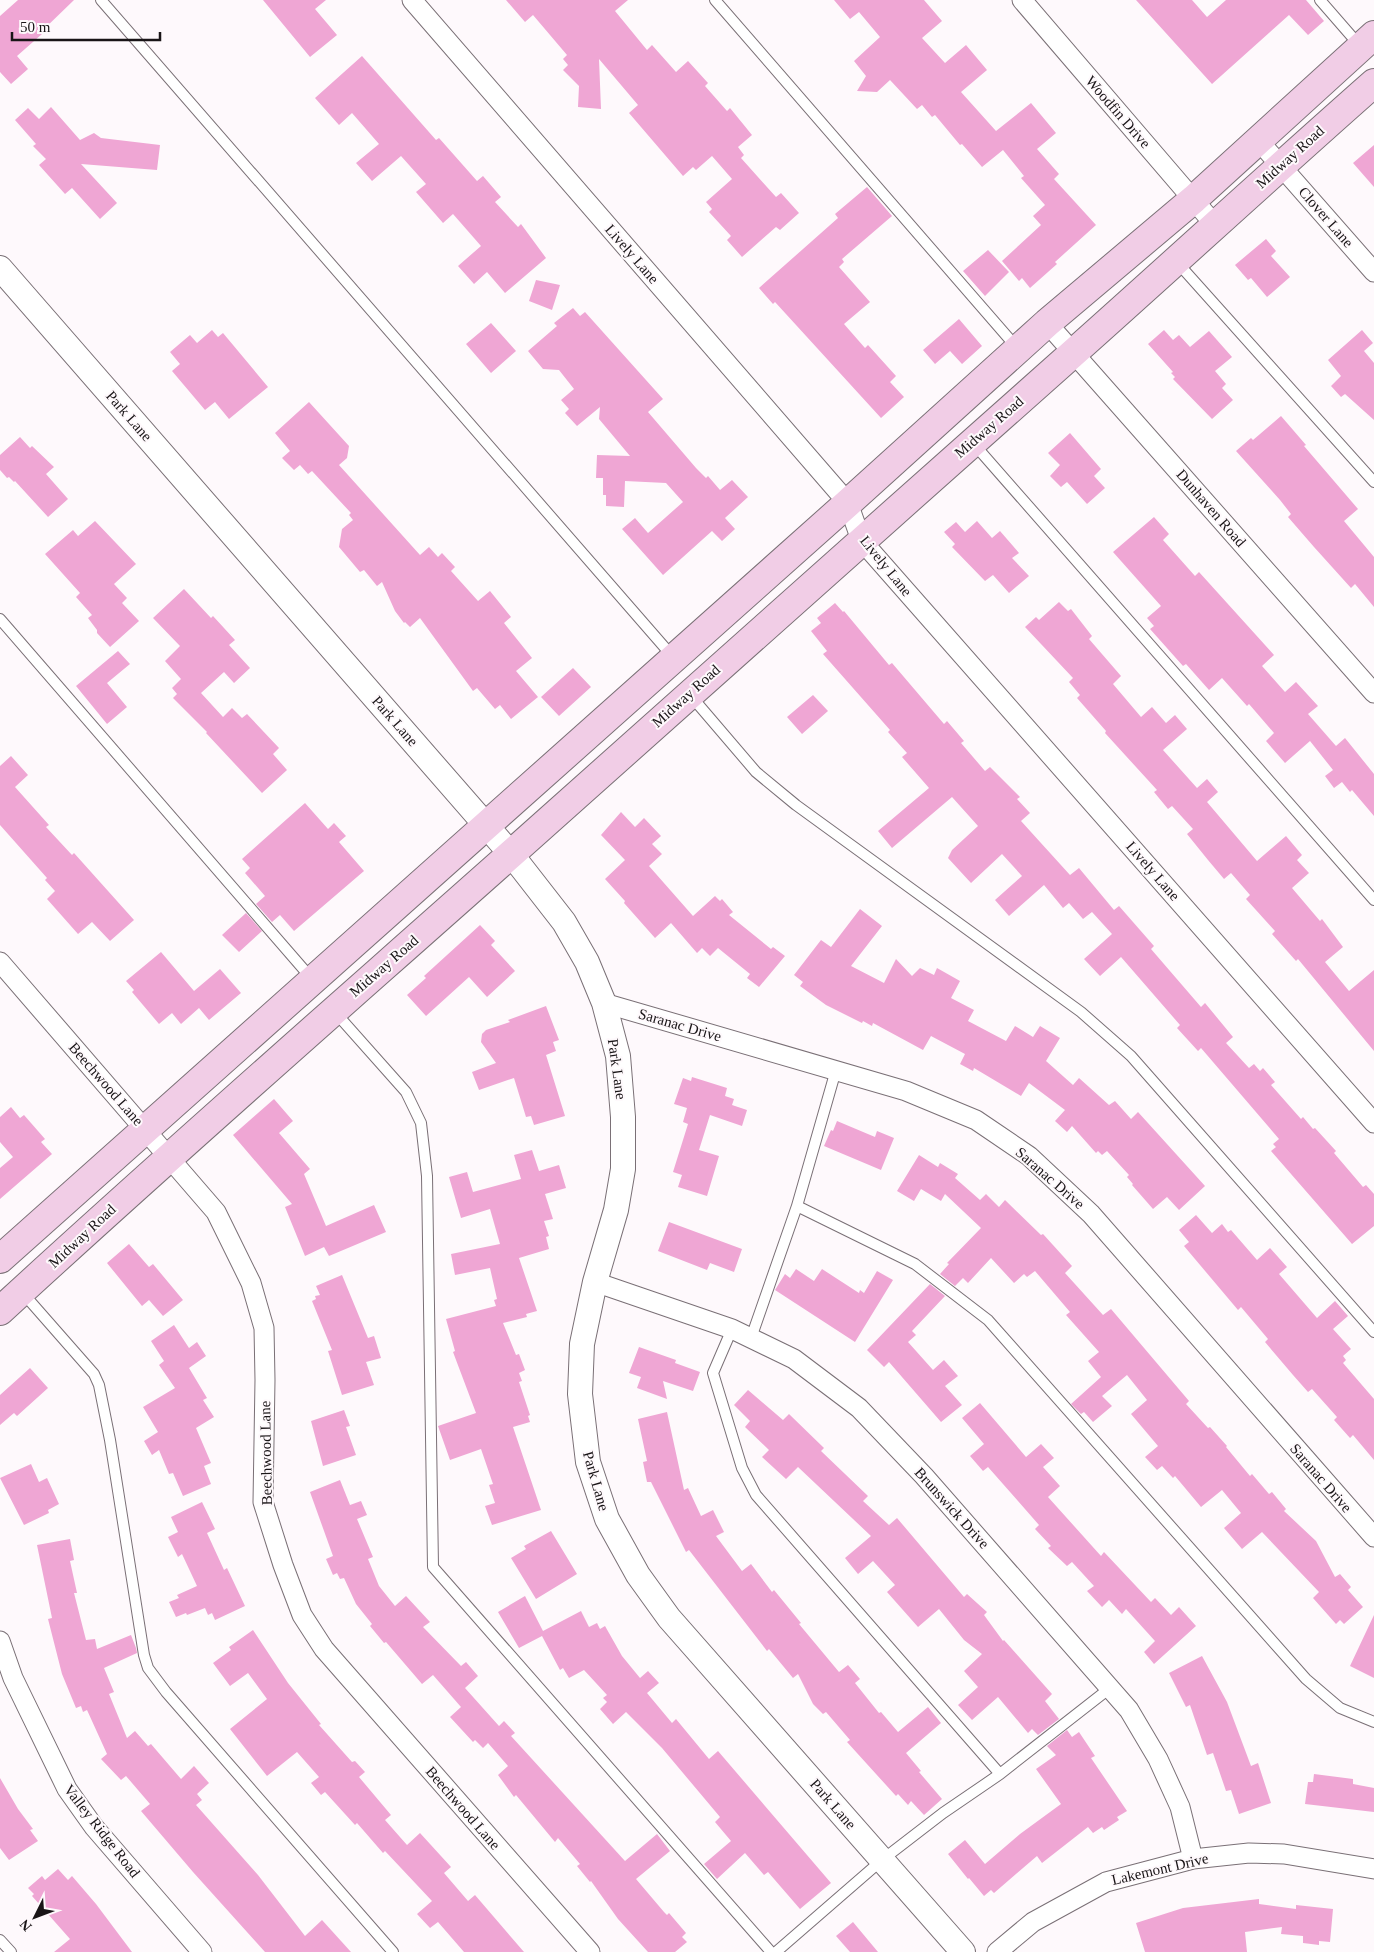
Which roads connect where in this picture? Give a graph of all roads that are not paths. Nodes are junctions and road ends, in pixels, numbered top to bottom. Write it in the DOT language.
graph roads {
  1 [pos="101,0"];
  2 [pos="412,0"];
  3 [pos="715,0"];
  4 [pos="1022,0"];
  5 [pos="1320,0"];
  6 [pos="1368,41"];
  7 [pos="1374,83"];
  8 [pos="1258,140"];
  9 [pos="1281,164"];
  10 [pos="1194,199"];
  11 [pos="1215,224"];
  12 [pos="1176,260"];
  13 [pos="0,268"];
  14 [pos="1374,272"];
  15 [pos="1048,323"];
  16 [pos="1018,349"];
  17 [pos="1074,353"];
  18 [pos="972,442"];
  19 [pos="1374,482"];
  20 [pos="848,504"];
  21 [pos="861,540"];
  22 [pos="0,619"];
  23 [pos="674,658"];
  24 [pos="1374,693"];
  25 [pos="689,694"];
  26 [pos="485,825"];
  27 [pos="511,854"];
  28 [pos="1374,900"];
  29 [pos="0,962"];
  30 [pos="312,980"];
  31 [pos="604,1003"];
  32 [pos="333,1011"];
  33 [pos="836,1070"];
  34 [pos="1374,1123"];
  35 [pos="145,1129"];
  36 [pos="169,1156"];
  37 [pos="797,1206"];
  38 [pos="0,1259"];
  39 [pos="595,1282"];
  40 [pos="22,1291"];
  41 [pos="0,1311"];
  42 [pos="732,1329"];
  43 [pos="1374,1332"];
  44 [pos="751,1338"];
  45 [pos="1374,1537"];
  46 [pos="0,1641"];
  47 [pos="1110,1688"];
  48 [pos="1374,1722"];
  49 [pos="1000,1774"];
  50 [pos="1193,1859"];
  51 [pos="882,1860"];
  52 [pos="1374,1869"];
  53 [pos="0,1940"];
  54 [pos="11,1952"];
  55 [pos="202,1952"];
  56 [pos="393,1952"];
  57 [pos="590,1952"];
  58 [pos="770,1952"];
  59 [pos="776,1952"];
  60 [pos="963,1952"];
  61 [pos="997,1952"];
  1 -- 23 [label="lane"];
  2 -- 20 [label="street, Lively Lane"];
  3 -- 16 [label="lane"];
  4 -- 10 [label="street, Woodfin Drive"];
  5 -- 6 [label="lane"];
  6 -- 8 [label="main road"];
  7 -- 9 [label="main road, Midway Road"];
  8 -- 9 [label="street, Clover Lane"];
  8 -- 10 [label="main road"];
  9 -- 11 [label="main road, Midway Road"];
  9 -- 14 [label="street, Clover Lane"];
  10 -- 11 [label="street, Woodfin Drive"];
  10 -- 15 [label="main road"];
  11 -- 12 [label="main road, Midway Road"];
  12 -- 17 [label="main road, Midway Road"];
  12 -- 19 [label="lane"];
  13 -- 26 [label="street, Park Lane"];
  15 -- 16 [label="main road"];
  15 -- 17 [label="street, Dunhaven Road"];
  16 -- 20 [label="main road"];
  17 -- 18 [label="main road, Midway Road"];
  17 -- 24 [label="street, Dunhaven Road"];
  18 -- 21 [label="main road, Midway Road"];
  18 -- 28 [label="lane"];
  20 -- 21 [label="street, Lively Lane"];
  20 -- 23 [label="main road"];
  21 -- 25 [label="main road, Midway Road"];
  21 -- 34 [label="street, Lively Lane"];
  22 -- 30 [label="lane"];
  23 -- 26 [label="main road"];
  25 -- 27 [label="main road, Midway Road"];
  25 -- 43 [label="lane"];
  26 -- 27 [label="street, Park Lane"];
  26 -- 30 [label="main road"];
  27 -- 31 [label="street, Park Lane"];
  27 -- 32 [label="main road, Midway Road"];
  29 -- 35 [label="street, Beechwood Lane"];
  30 -- 35 [label="main road"];
  31 -- 33 [label="street, Saranac Drive"];
  31 -- 39 [label="street, Park Lane"];
  32 -- 36 [label="main road, Midway Road"];
  32 -- 58 [label="lane"];
  33 -- 37 [label="lane"];
  33 -- 45 [label="street, Saranac Drive"];
  35 -- 36 [label="street, Beechwood Lane"];
  35 -- 38 [label="main road"];
  36 -- 40 [label="main road, Midway Road"];
  36 -- 57 [label="street, Beechwood Lane"];
  37 -- 44 [label="lane"];
  37 -- 48 [label="lane"];
  39 -- 42 [label="street, Brunswick Drive"];
  39 -- 51 [label="street, Park Lane"];
  40 -- 41 [label="main road, Midway Road"];
  40 -- 56 [label="lane"];
  42 -- 44 [label="street, Brunswick Drive"];
  42 -- 49 [label="lane"];
  44 -- 47 [label="street, Brunswick Drive"];
  46 -- 55 [label="street, Valley Ridge Road"];
  47 -- 49 [label="lane"];
  47 -- 50 [label="street, Brunswick Drive"];
  49 -- 51 [label="lane"];
  50 -- 52 [label="street, Lakemont Drive"];
  50 -- 61 [label="street, Lakemont Drive"];
  51 -- 59 [label="lane"];
  51 -- 60 [label="street, Park Lane"];
  53 -- 54 [label="lane"];
}
